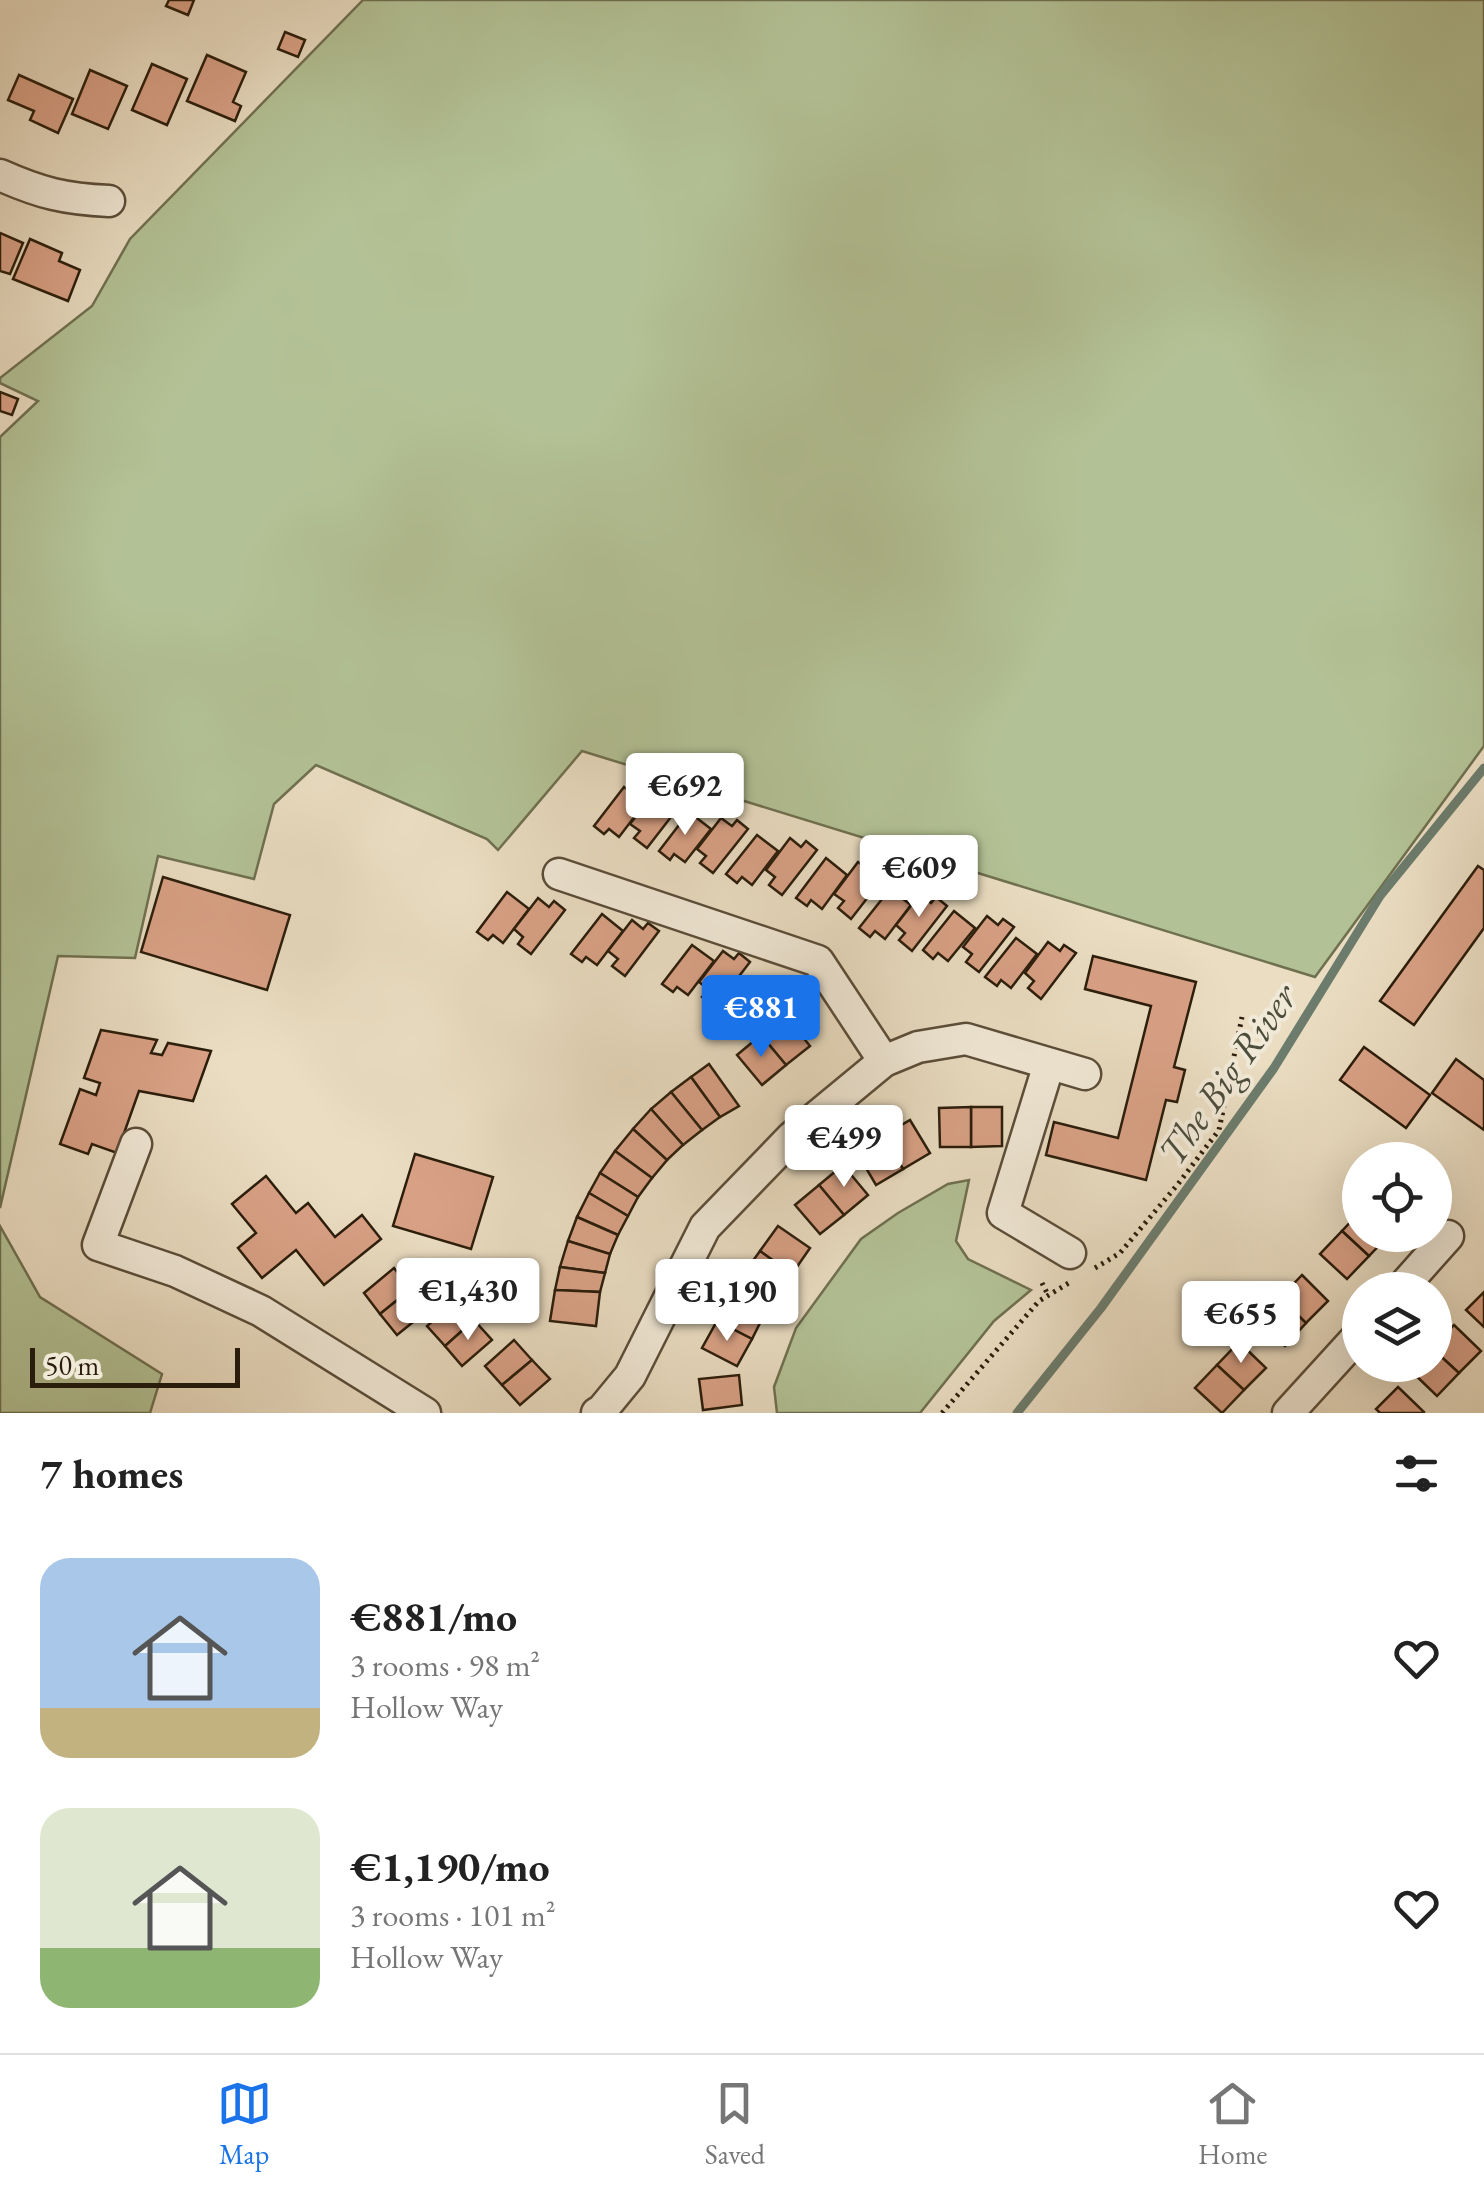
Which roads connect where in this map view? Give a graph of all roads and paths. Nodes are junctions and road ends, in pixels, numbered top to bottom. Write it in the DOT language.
graph roads {
  1 [pos="0,175"];
  2 [pos="109,200"];
  3 [pos="559,874"];
  4 [pos="1242,1017"];
  5 [pos="884,1061"];
  6 [pos="1049,1064"];
  7 [pos="1085,1074"];
  8 [pos="136,1144"];
  9 [pos="1434,1252"];
  10 [pos="1080,1267"];
  11 [pos="1416,1272"];
  12 [pos="1042,1283"];
  13 [pos="1048,1296"];
  14 [pos="1342,1354"];
  15 [pos="601,1412"];
  16 [pos="425,1413"];
  17 [pos="942,1413"];
  18 [pos="1288,1413"];
  1 -- 2 [label="street"];
  3 -- 5 [label="street"];
  4 -- 10 [label="path"];
  5 -- 6 [label="street"];
  5 -- 15 [label="street"];
  6 -- 7 [label="street"];
  6 -- 10 [label="street"];
  8 -- 16 [label="street"];
  9 -- 11 [label="street"];
  10 -- 13 [label="path"];
  12 -- 13 [label="path"];
  13 -- 17 [label="path"];
  14 -- 18 [label="street"];
}
